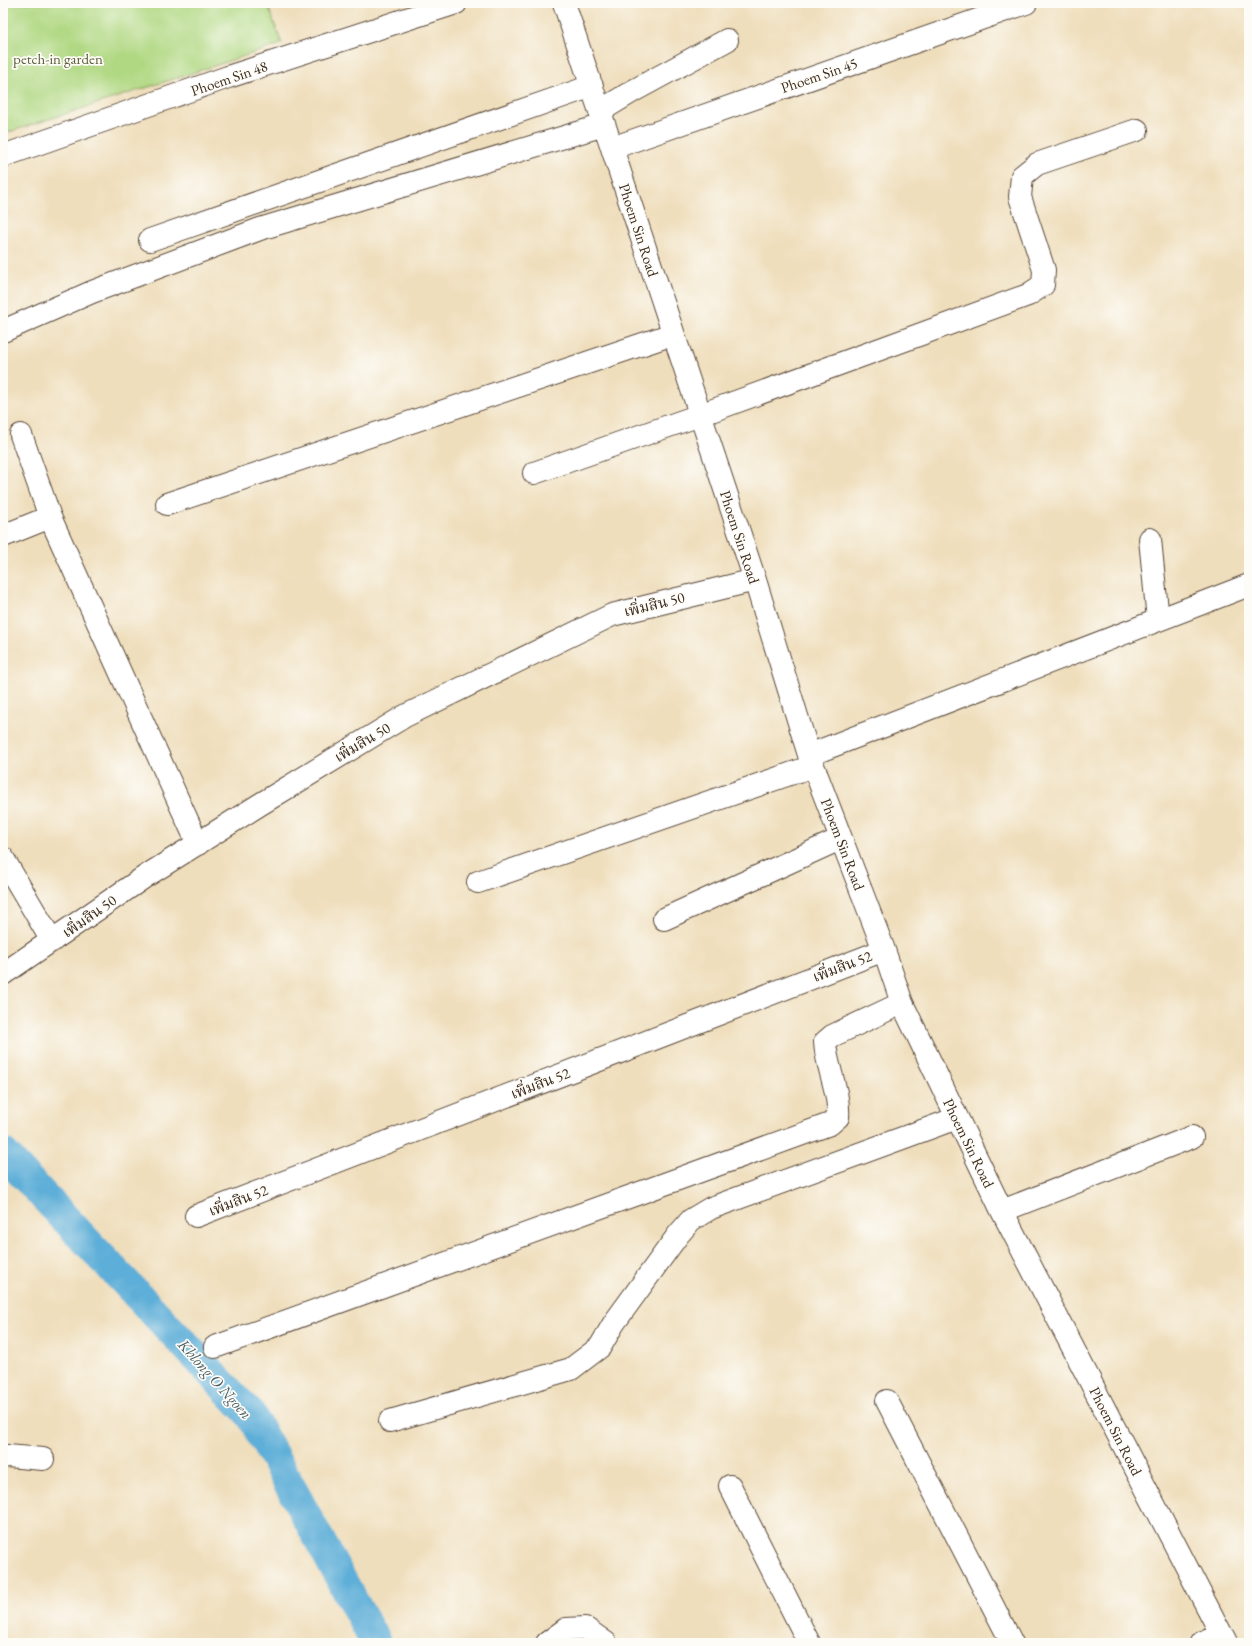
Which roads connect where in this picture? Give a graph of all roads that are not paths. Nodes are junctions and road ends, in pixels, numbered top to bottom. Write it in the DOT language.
graph roads {
  1 [pos="456,3"];
  2 [pos="564,3"];
  3 [pos="1026,3"];
  4 [pos="998,8"];
  5 [pos="727,40"];
  6 [pos="592,86"];
  7 [pos="602,118"];
  8 [pos="1137,130"];
  9 [pos="612,148"];
  10 [pos="3,156"];
  11 [pos="150,240"];
  12 [pos="3,331"];
  13 [pos="673,334"];
  14 [pos="700,415"];
  15 [pos="21,435"];
  16 [pos="534,473"];
  17 [pos="167,504"];
  18 [pos="50,517"];
  19 [pos="3,536"];
  20 [pos="1150,539"];
  21 [pos="754,580"];
  22 [pos="1249,585"];
  23 [pos="1158,620"];
  24 [pos="811,761"];
  25 [pos="840,839"];
  26 [pos="198,844"];
  27 [pos="3,858"];
  28 [pos="478,882"];
  29 [pos="664,919"];
  30 [pos="52,941"];
  31 [pos="884,950"];
  32 [pos="3,974"];
  33 [pos="902,1003"];
  34 [pos="957,1118"];
  35 [pos="1192,1137"];
  36 [pos="1002,1211"];
  37 [pos="196,1216"];
  38 [pos="215,1347"];
  39 [pos="888,1401"];
  40 [pos="390,1421"];
  41 [pos="3,1457"];
  42 [pos="43,1459"];
  43 [pos="730,1486"];
  44 [pos="1223,1638"];
  45 [pos="547,1643"];
  46 [pos="606,1643"];
  47 [pos="809,1643"];
  48 [pos="1012,1643"];
  49 [pos="1201,1643"];
  1 -- 10 [label="street, Phoem Sin 48"];
  2 -- 6 [label="street, Phoem Sin Road"];
  3 -- 4 [label="street, Phoem Sin 45"];
  4 -- 9 [label="street, Phoem Sin 45"];
  5 -- 7 [label="street"];
  6 -- 7 [label="street, Phoem Sin Road"];
  6 -- 11 [label="street"];
  7 -- 9 [label="street, Phoem Sin Road"];
  7 -- 12 [label="street"];
  8 -- 14 [label="street"];
  9 -- 13 [label="street, Phoem Sin Road"];
  13 -- 14 [label="street, Phoem Sin Road"];
  13 -- 17 [label="street"];
  14 -- 16 [label="street"];
  14 -- 21 [label="street, Phoem Sin Road"];
  15 -- 18 [label="street"];
  18 -- 19 [label="street"];
  18 -- 26 [label="street"];
  20 -- 23 [label="street"];
  21 -- 24 [label="street, Phoem Sin Road"];
  21 -- 26 [label="street, เพิ่มสิน 50"];
  22 -- 23 [label="street"];
  23 -- 24 [label="street"];
  24 -- 25 [label="street, Phoem Sin Road"];
  24 -- 28 [label="street"];
  25 -- 29 [label="street"];
  25 -- 31 [label="street, Phoem Sin Road"];
  26 -- 30 [label="street, เพิ่มสิน 50"];
  27 -- 30 [label="street"];
  30 -- 32 [label="street, เพิ่มสิน 50"];
  31 -- 33 [label="street, Phoem Sin Road"];
  31 -- 37 [label="street, เพิ่มสิน 52"];
  33 -- 34 [label="street, Phoem Sin Road"];
  33 -- 38 [label="street"];
  34 -- 36 [label="street, Phoem Sin Road"];
  34 -- 40 [label="street"];
  35 -- 36 [label="street"];
  36 -- 44 [label="street, Phoem Sin Road"];
  39 -- 48 [label="street"];
  41 -- 42 [label="street"];
  43 -- 47 [label="street"];
  44 -- 49 [label="street"];
  45 -- 46 [label="street"];
}
